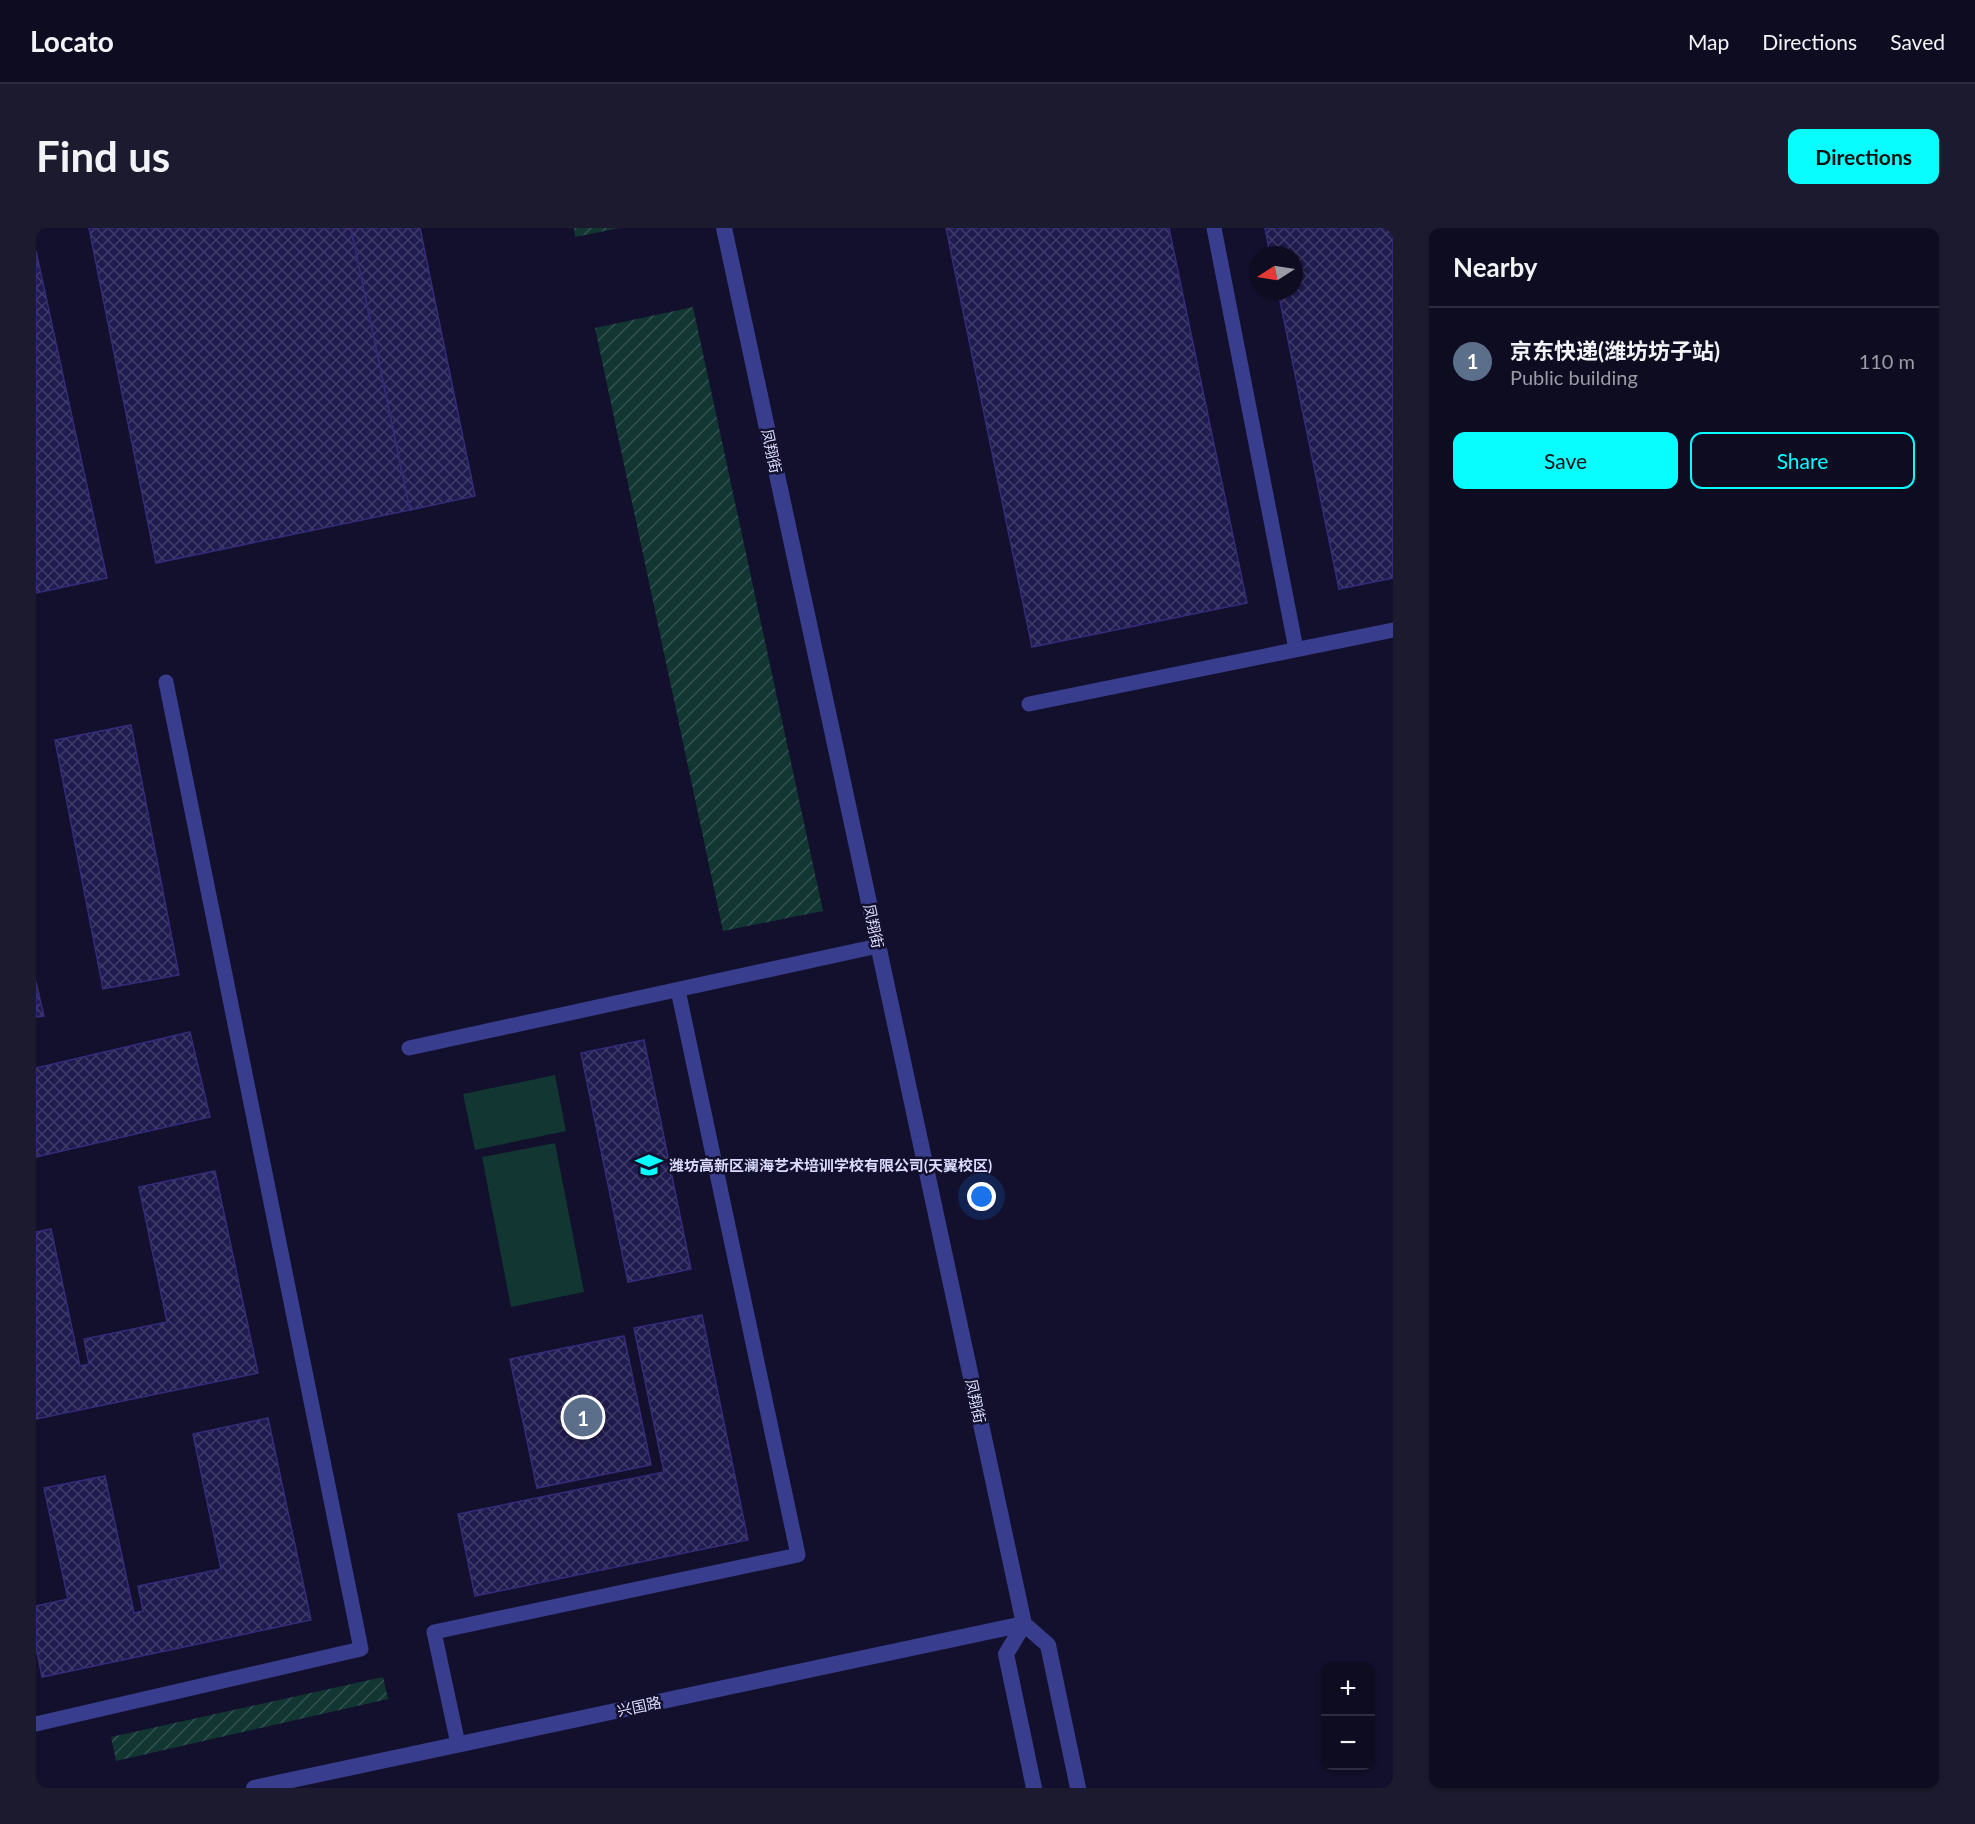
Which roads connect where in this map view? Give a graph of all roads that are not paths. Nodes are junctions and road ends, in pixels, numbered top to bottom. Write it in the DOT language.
graph roads {
  1 [pos="724,228"];
  2 [pos="1214,228"];
  3 [pos="1393,630"];
  4 [pos="1296,650"];
  5 [pos="166,682"];
  6 [pos="1029,704"];
  7 [pos="878,946"];
  8 [pos="678,990"];
  9 [pos="409,1048"];
  10 [pos="1024,1624"];
  11 [pos="36,1724"];
  12 [pos="458,1744"];
  13 [pos="254,1788"];
  14 [pos="1034,1788"];
  15 [pos="1078,1788"];
  1 -- 7 [label="street, 凤翔街"];
  2 -- 4 [label="lane"];
  3 -- 4 [label="lane"];
  4 -- 6 [label="lane"];
  5 -- 11 [label="lane"];
  7 -- 8 [label="lane"];
  7 -- 10 [label="street, 凤翔街"];
  8 -- 9 [label="lane"];
  8 -- 12 [label="lane"];
  10 -- 12 [label="street, 兴国路"];
  10 -- 14 [label="street"];
  10 -- 15 [label="street"];
  12 -- 13 [label="street, 兴国路"];
}
